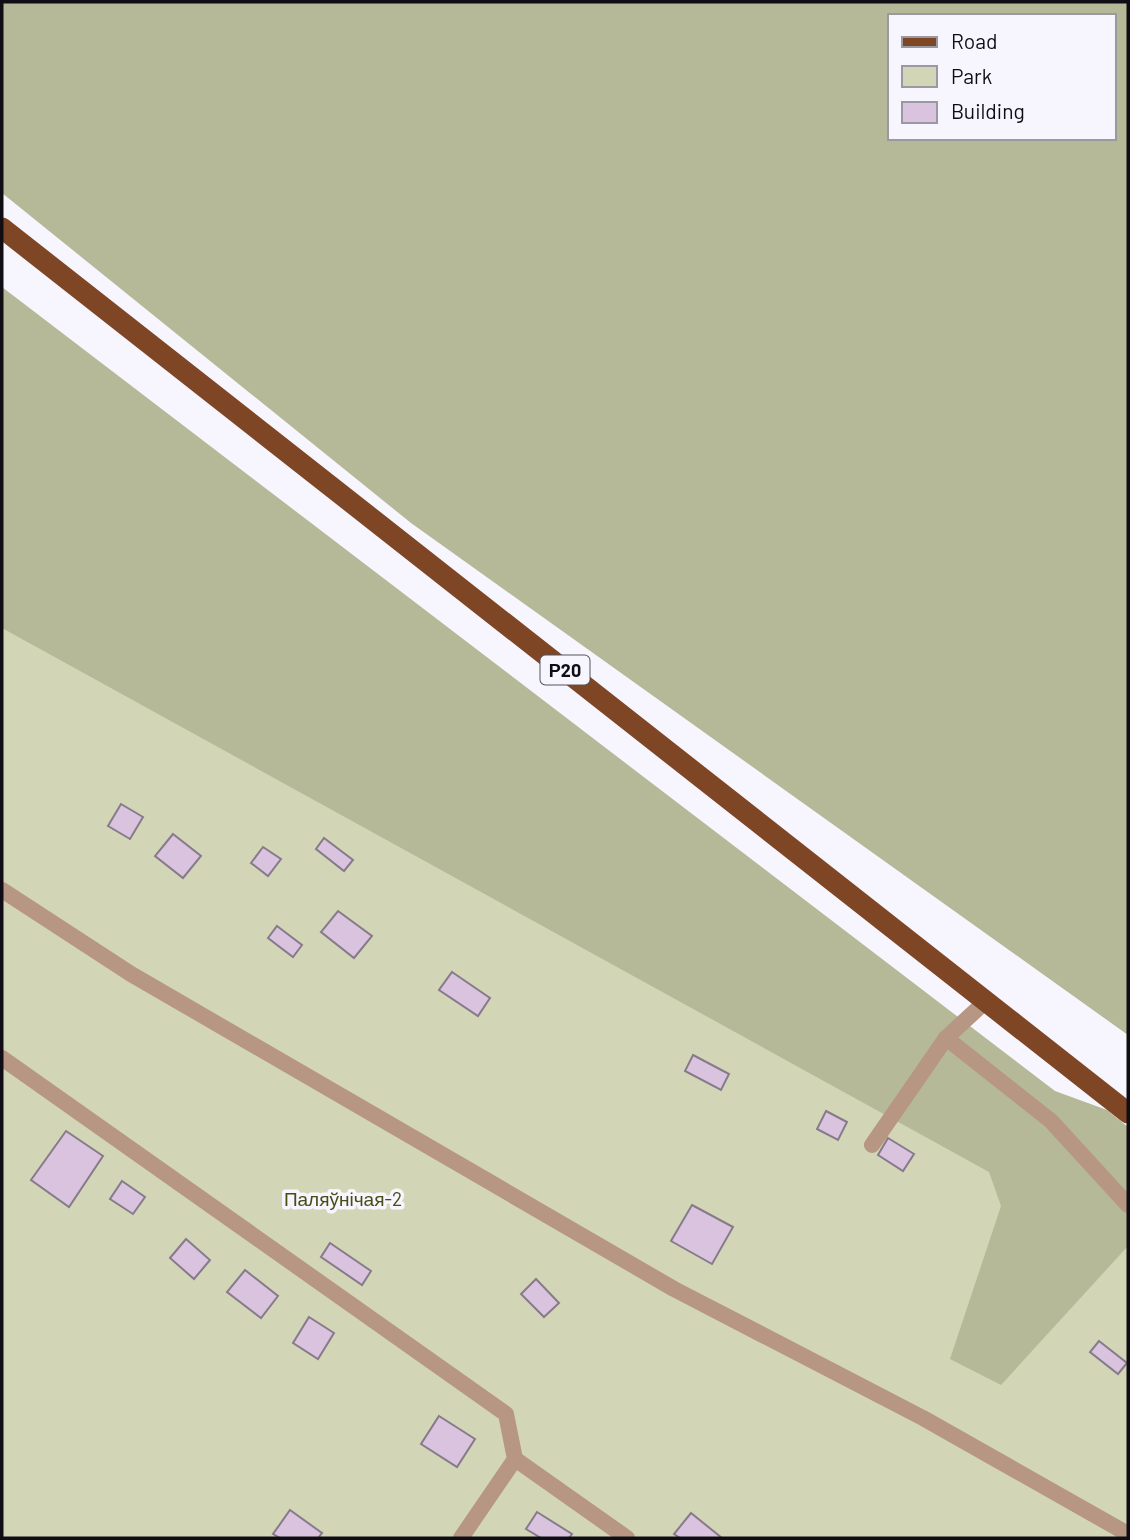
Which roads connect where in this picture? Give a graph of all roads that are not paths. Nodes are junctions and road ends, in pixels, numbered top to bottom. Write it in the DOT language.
graph roads {
  1 [pos="2,228"];
  2 [pos="2,890"];
  3 [pos="986,1001"];
  4 [pos="946,1038"];
  5 [pos="2,1058"];
  6 [pos="1128,1113"];
  7 [pos="872,1144"];
  8 [pos="1128,1205"];
  9 [pos="515,1459"];
  10 [pos="1128,1534"];
  11 [pos="461,1538"];
  12 [pos="627,1538"];
  1 -- 3 [label="main road, Р20"];
  2 -- 10 [label="lane"];
  3 -- 4 [label="lane"];
  3 -- 6 [label="main road, Р20"];
  4 -- 7 [label="lane"];
  4 -- 8 [label="lane"];
  5 -- 9 [label="lane"];
  9 -- 11 [label="lane"];
  9 -- 12 [label="lane"];
}
